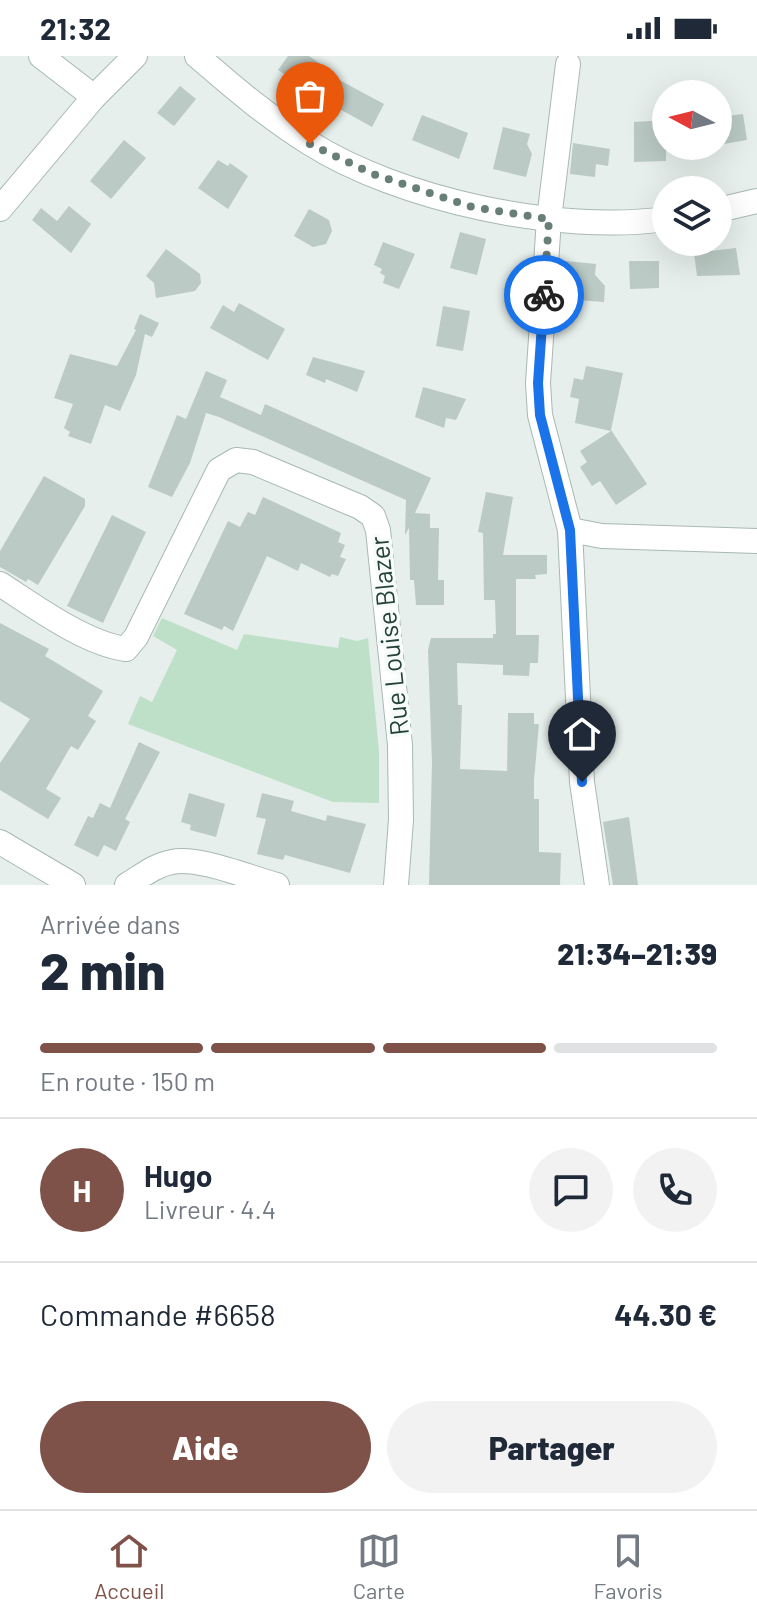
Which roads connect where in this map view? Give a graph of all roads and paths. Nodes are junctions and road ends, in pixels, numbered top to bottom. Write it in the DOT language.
graph roads {
  1 [pos="41,56"];
  2 [pos="135,56"];
  3 [pos="197,56"];
  4 [pos="568,64"];
  5 [pos="94,97"];
  6 [pos="757,201"];
  7 [pos="732,207"];
  8 [pos="0,209"];
  9 [pos="549,219"];
  10 [pos="652,221"];
  11 [pos="570,530"];
  12 [pos="757,541"];
  13 [pos="0,584"];
  14 [pos="0,842"];
  15 [pos="73,885"];
  16 [pos="127,885"];
  17 [pos="277,885"];
  18 [pos="396,885"];
  19 [pos="597,885"];
  1 -- 5 [label="street"];
  2 -- 5 [label="street"];
  3 -- 9 [label="street"];
  4 -- 9 [label="street"];
  5 -- 8 [label="street"];
  6 -- 7 [label="street"];
  9 -- 10 [label="street"];
  9 -- 11 [label="street"];
  11 -- 12 [label="street"];
  11 -- 19 [label="street"];
  13 -- 18 [label="street, Rue Louise Blazer"];
  14 -- 15 [label="street"];
  16 -- 17 [label="street"];
}
